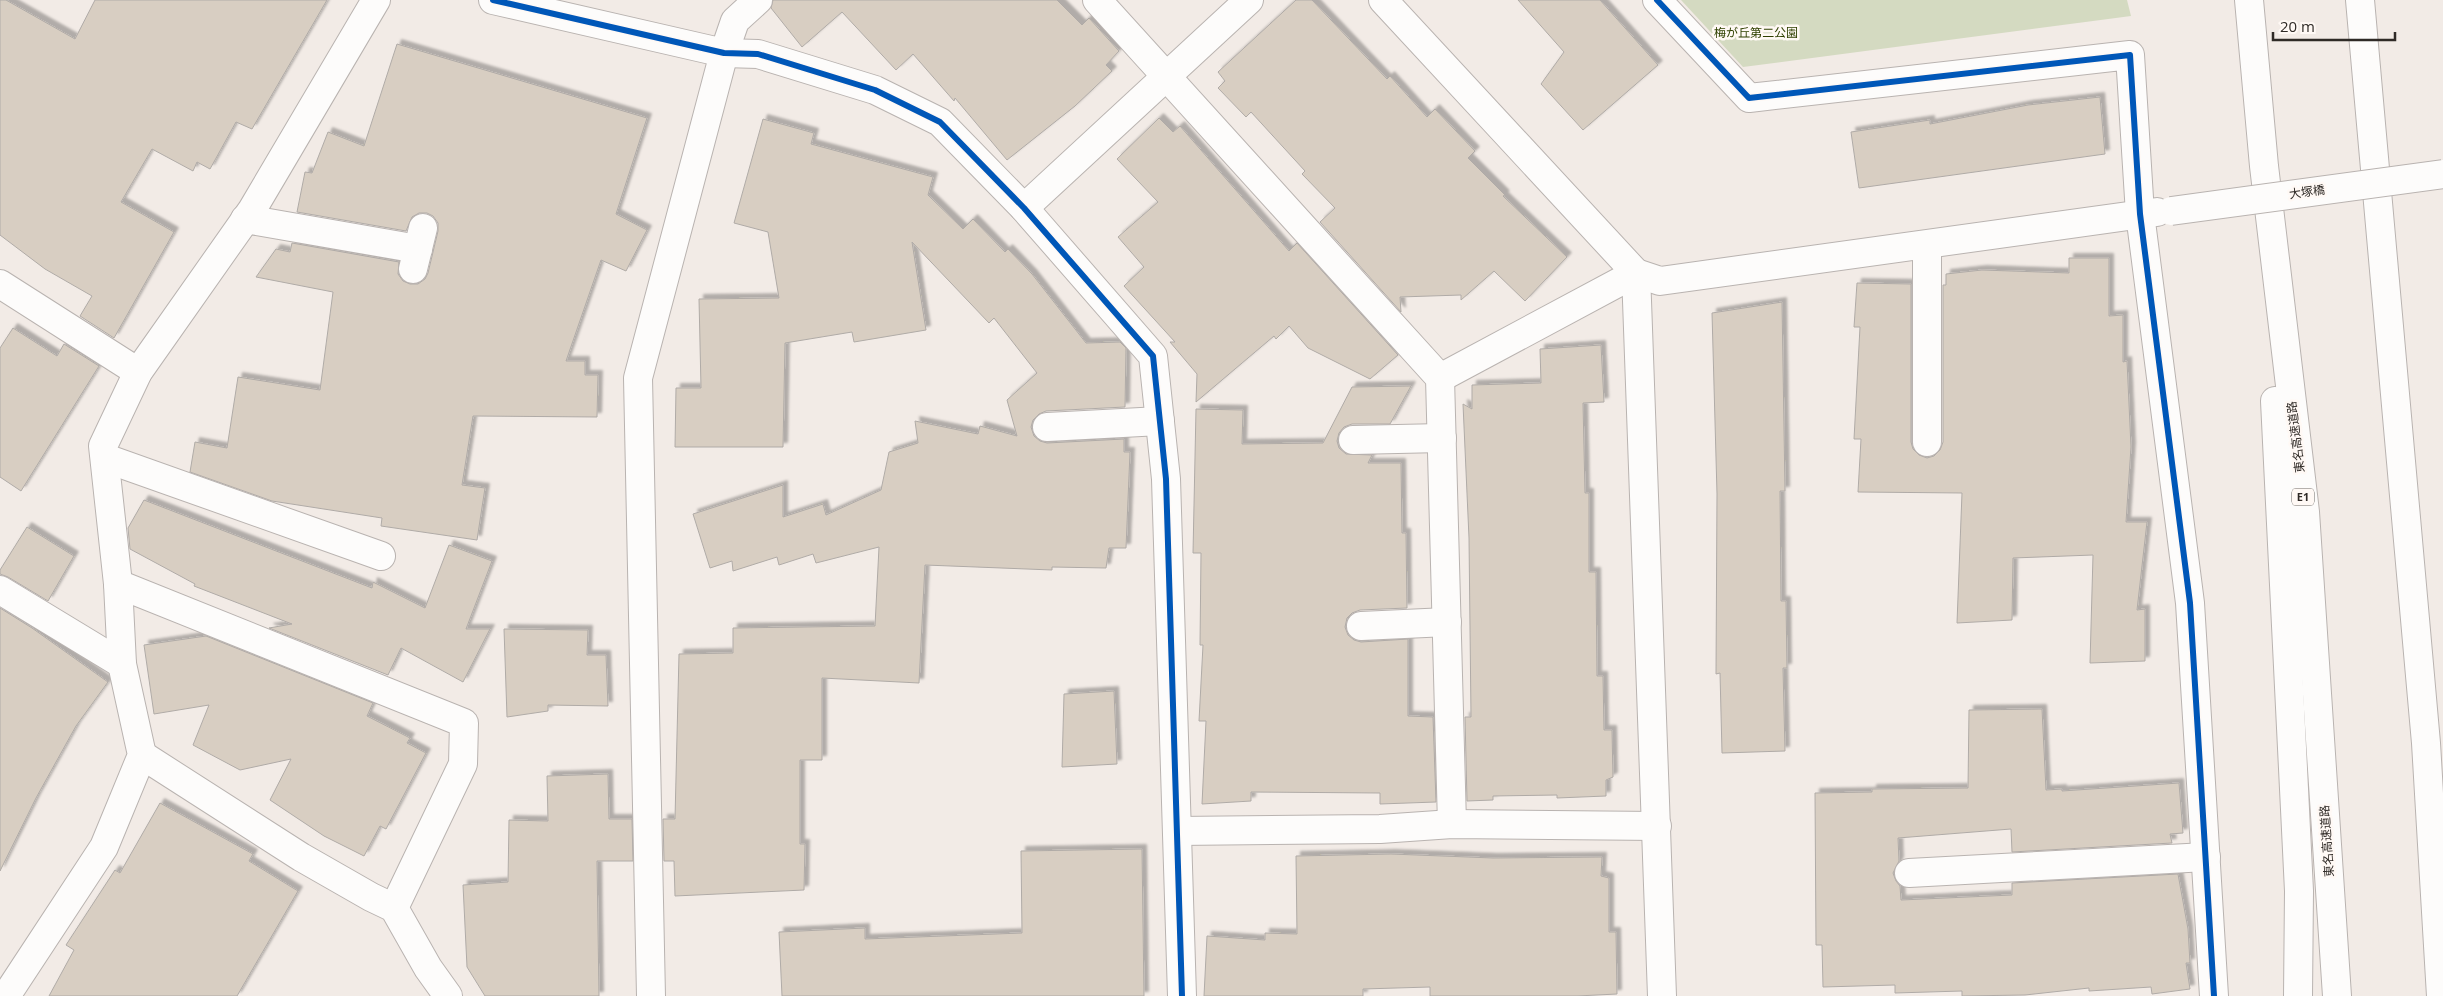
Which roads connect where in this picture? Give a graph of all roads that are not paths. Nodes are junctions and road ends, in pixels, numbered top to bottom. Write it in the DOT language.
graph roads {
  1 [pos="376,0"];
  2 [pos="493,0"];
  3 [pos="758,0"];
  4 [pos="1097,0"];
  5 [pos="1249,0"];
  6 [pos="1383,0"];
  7 [pos="1657,0"];
  8 [pos="2249,0"];
  9 [pos="2360,0"];
  10 [pos="724,53"];
  11 [pos="1166,74"];
  12 [pos="2264,166"];
  13 [pos="2443,174"];
  14 [pos="1024,208"];
  15 [pos="2140,214"];
  16 [pos="245,219"];
  17 [pos="1927,244"];
  18 [pos="418,249"];
  19 [pos="1636,274"];
  20 [pos="0,284"];
  21 [pos="138,372"];
  22 [pos="1440,378"];
  23 [pos="1160,421"];
  24 [pos="1047,427"];
  25 [pos="1442,438"];
  26 [pos="1353,440"];
  27 [pos="1927,442"];
  28 [pos="105,458"];
  29 [pos="381,556"];
  30 [pos="118,584"];
  31 [pos="0,590"];
  32 [pos="1447,622"];
  33 [pos="1361,626"];
  34 [pos="122,664"];
  35 [pos="142,755"];
  36 [pos="1452,824"];
  37 [pos="1657,826"];
  38 [pos="1177,831"];
  39 [pos="2206,857"];
  40 [pos="1909,873"];
  41 [pos="394,908"];
  42 [pos="6,996"];
  43 [pos="448,996"];
  44 [pos="651,996"];
  45 [pos="1182,996"];
  46 [pos="1662,996"];
  47 [pos="2214,996"];
  48 [pos="2298,996"];
  49 [pos="2337,996"];
  50 [pos="2441,996"];
  1 -- 16 [label="main road"];
  2 -- 10 [label="main road"];
  3 -- 10 [label="main road"];
  4 -- 11 [label="main road"];
  5 -- 11 [label="main road"];
  6 -- 19 [label="main road"];
  7 -- 15 [label="main road"];
  8 -- 12 [label="main road, 東名高速道路 / E1"];
  9 -- 50 [label="main road"];
  10 -- 14 [label="main road"];
  10 -- 44 [label="main road"];
  11 -- 14 [label="main road"];
  11 -- 22 [label="main road"];
  12 -- 48 [label="main road"];
  12 -- 49 [label="main road, 東名高速道路 / E1"];
  13 -- 15 [label="main road, 大塚橋, bridge"];
  14 -- 23 [label="main road"];
  15 -- 17 [label="main road, 大塚橋"];
  15 -- 39 [label="main road"];
  16 -- 18 [label="main road"];
  16 -- 21 [label="main road"];
  17 -- 19 [label="main road, 大塚橋"];
  17 -- 27 [label="main road"];
  19 -- 22 [label="main road"];
  19 -- 37 [label="main road"];
  20 -- 21 [label="main road"];
  21 -- 28 [label="main road"];
  22 -- 25 [label="main road"];
  23 -- 24 [label="main road"];
  23 -- 38 [label="main road"];
  25 -- 26 [label="main road"];
  25 -- 32 [label="main road"];
  28 -- 29 [label="main road"];
  28 -- 30 [label="main road"];
  30 -- 34 [label="main road"];
  30 -- 41 [label="main road"];
  31 -- 34 [label="main road"];
  32 -- 33 [label="main road"];
  32 -- 36 [label="main road"];
  34 -- 35 [label="main road"];
  35 -- 41 [label="main road"];
  35 -- 42 [label="main road"];
  36 -- 37 [label="main road"];
  36 -- 38 [label="main road"];
  37 -- 46 [label="main road"];
  38 -- 45 [label="main road"];
  39 -- 40 [label="main road"];
  39 -- 47 [label="main road"];
  41 -- 43 [label="main road"];
}
